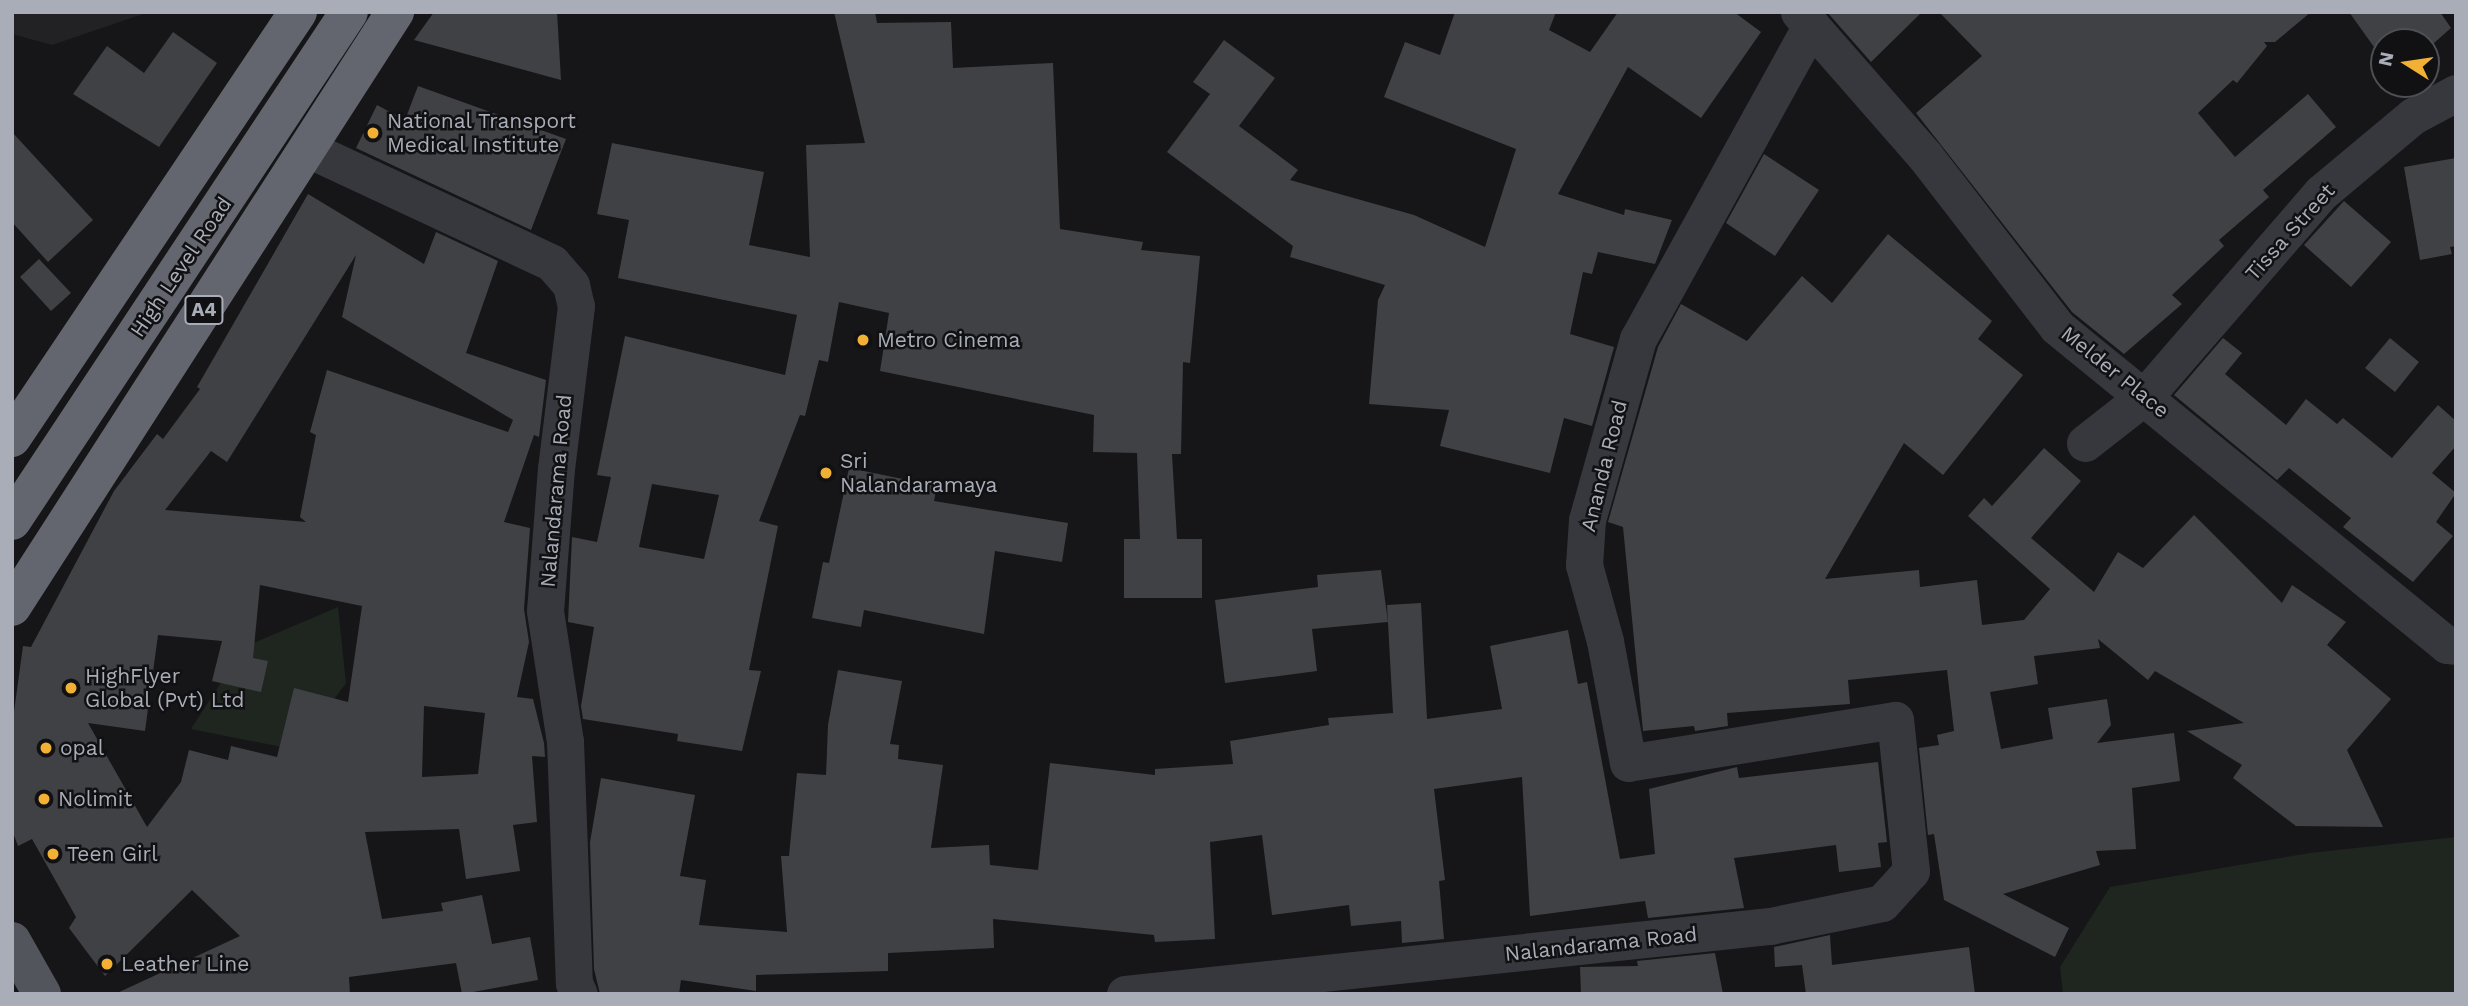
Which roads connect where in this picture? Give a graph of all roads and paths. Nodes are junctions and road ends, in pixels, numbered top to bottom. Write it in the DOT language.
graph roads {
  1 [pos="298,12"];
  2 [pos="395,12"];
  3 [pos="1805,19"];
  4 [pos="340,27"];
  5 [pos="2456,93"];
  6 [pos="308,149"];
  7 [pos="2145,396"];
  8 [pos="12,438"];
  9 [pos="2085,443"];
  10 [pos="12,521"];
  11 [pos="14,599"];
  12 [pos="2456,646"];
  13 [pos="1895,720"];
  14 [pos="12,941"];
  15 [pos="42,994"];
  16 [pos="579,994"];
  17 [pos="1125,994"];
  1 -- 8 [label="highway"];
  2 -- 6 [label="highway, A4"];
  3 -- 7 [label="street, Melder Place"];
  3 -- 13 [label="street, Ananda Road"];
  4 -- 10 [label="highway, High Level Road / A4"];
  5 -- 7 [label="street, Tissa Street"];
  6 -- 11 [label="highway, A4"];
  6 -- 16 [label="street, Nalandarama Road"];
  7 -- 9 [label="street, Tissa Street"];
  7 -- 12 [label="street, Melder Place"];
  13 -- 17 [label="street, Nalandarama Road"];
  14 -- 15 [label="main road"];
}
